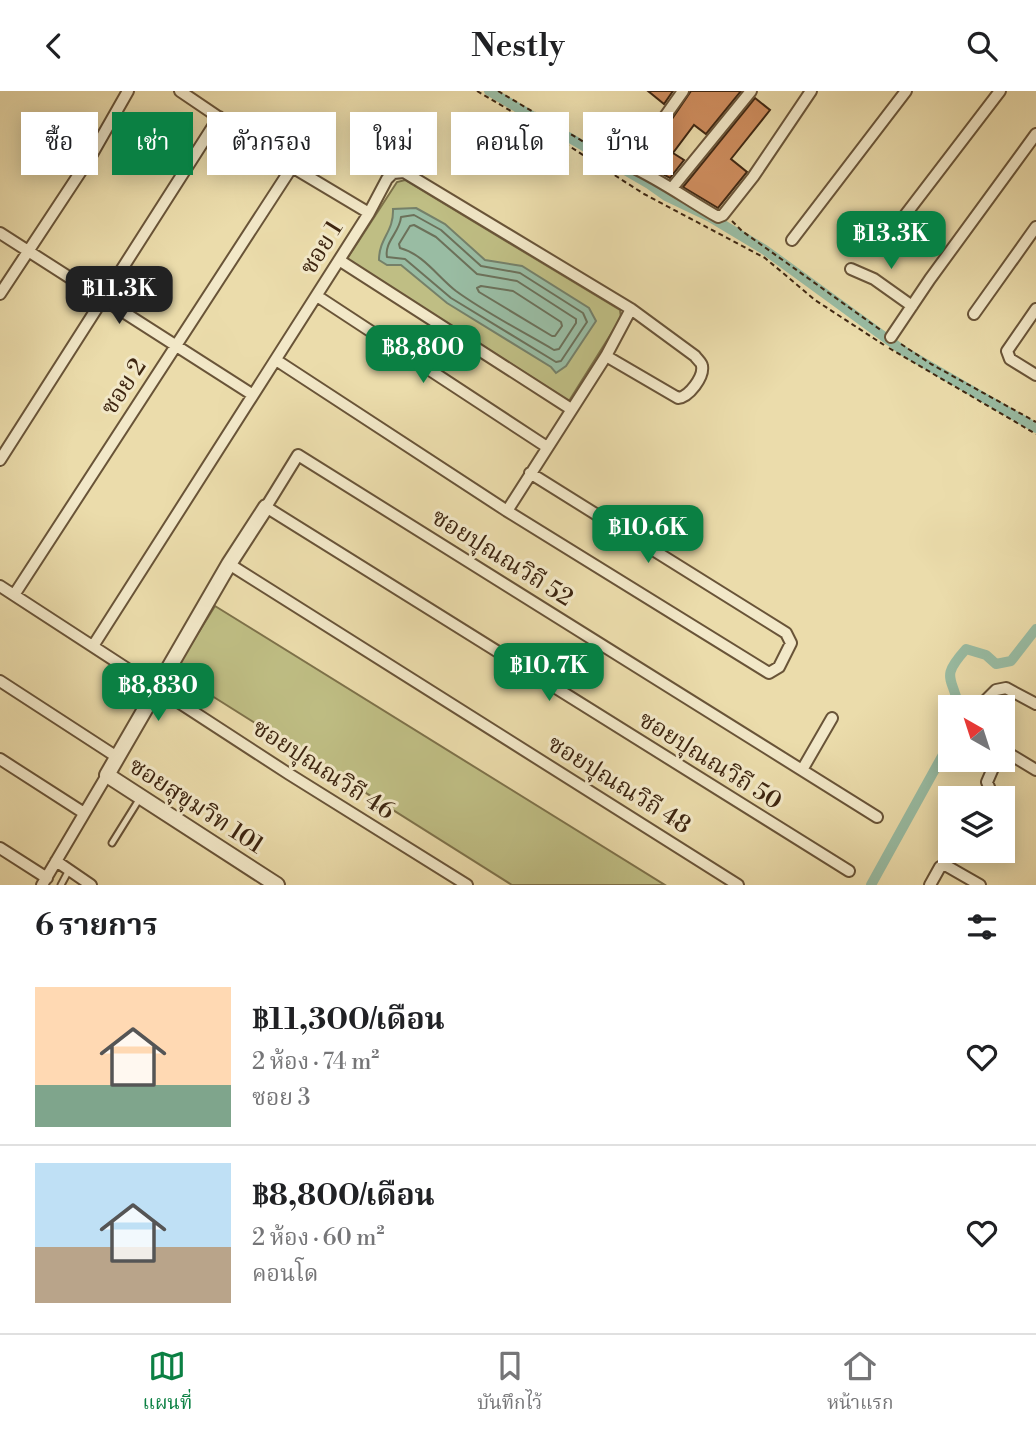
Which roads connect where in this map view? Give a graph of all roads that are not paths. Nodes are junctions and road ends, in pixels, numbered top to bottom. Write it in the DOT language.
graph roads {
  1 [pos="128,91"];
  2 [pos="180,91"];
  3 [pos="683,91"];
  4 [pos="751,91"];
  5 [pos="811,91"];
  6 [pos="905,91"];
  7 [pos="1000,91"];
  8 [pos="212,112"];
  9 [pos="1036,134"];
  10 [pos="207,136"];
  11 [pos="287,175"];
  12 [pos="305,175"];
  13 [pos="672,188"];
  14 [pos="369,213"];
  15 [pos="1036,227"];
  16 [pos="0,233"];
  17 [pos="792,240"];
  18 [pos="880,249"];
  19 [pos="29,250"];
  20 [pos="339,260"];
  21 [pos="851,269"];
  22 [pos="0,293"];
  23 [pos="317,296"];
  24 [pos="104,298"];
  25 [pos="912,306"];
  26 [pos="631,309"];
  27 [pos="1036,309"];
  28 [pos="974,314"];
  29 [pos="891,337"];
  30 [pos="176,345"];
  31 [pos="606,356"];
  32 [pos="276,360"];
  33 [pos="1036,375"];
  34 [pos="253,395"];
  35 [pos="571,409"];
  36 [pos="547,447"];
  37 [pos="0,460"];
  38 [pos="530,473"];
  39 [pos="266,507"];
  40 [pos="506,511"];
  41 [pos="229,564"];
  42 [pos="0,586"];
  43 [pos="14,595"];
  44 [pos="93,646"];
  45 [pos="0,681"];
  46 [pos="159,688"];
  47 [pos="989,695"];
  48 [pos="1036,704"];
  49 [pos="832,718"];
  50 [pos="117,757"];
  51 [pos="1015,757"];
  52 [pos="0,759"];
  53 [pos="802,770"];
  54 [pos="1036,770"];
  55 [pos="107,775"];
  56 [pos="141,797"];
  57 [pos="84,813"];
  58 [pos="877,817"];
  59 [pos="111,843"];
  60 [pos="0,848"];
  61 [pos="56,861"];
  62 [pos="69,870"];
  63 [pos="849,871"];
  64 [pos="44,881"];
  65 [pos="61,885"];
  66 [pos="91,885"];
  67 [pos="277,885"];
  68 [pos="467,885"];
  69 [pos="738,885"];
  70 [pos="930,885"];
  71 [pos="980,885"];
  1 -- 19 [label="street"];
  2 -- 8 [label="street"];
  3 -- 13 [label="street"];
  4 -- 13 [label="street"];
  5 -- 13 [label="street"];
  6 -- 17 [label="street"];
  7 -- 18 [label="street"];
  9 -- 25 [label="street"];
  10 -- 24 [label="street"];
  11 -- 30 [label="street, ซอย 2"];
  12 -- 14 [label="street"];
  14 -- 20 [label="street, ซอย 1"];
  14 -- 26 [label="street, ซอย 1"];
  15 -- 28 [label="street"];
  16 -- 19 [label="street"];
  19 -- 22 [label="street"];
  19 -- 24 [label="street"];
  20 -- 23 [label="street, ซอย 1"];
  20 -- 35 [label="street"];
  21 -- 25 [label="street"];
  23 -- 32 [label="street, ซอย 1"];
  23 -- 36 [label="street"];
  24 -- 30 [label="street"];
  24 -- 37 [label="street"];
  25 -- 29 [label="street"];
  26 -- 31 [label="street"];
  26 -- 31 [label="street, ซอย 1"];
  27 -- 33 [label="street"];
  30 -- 34 [label="street"];
  30 -- 43 [label="street, ซอย 2"];
  31 -- 35 [label="street"];
  32 -- 34 [label="street, ซอย 1"];
  32 -- 40 [label="street"];
  34 -- 44 [label="street, ซอย 1"];
  35 -- 36 [label="street"];
  36 -- 38 [label="street"];
  38 -- 40 [label="street"];
  38 -- 40 [label="street"];
  39 -- 41 [label="street, ซอยสุขุมวิท 101"];
  39 -- 53 [label="street, ซอยปุณณวิถี 52"];
  39 -- 63 [label="street, ซอยปุณณวิถี 50"];
  41 -- 46 [label="street, ซอยสุขุมวิท 101"];
  41 -- 69 [label="street, ซอยปุณณวิถี 48"];
  42 -- 43 [label="street, ซอยปุณณวิถี 46"];
  43 -- 44 [label="street, ซอยปุณณวิถี 46"];
  44 -- 46 [label="street, ซอยปุณณวิถี 46"];
  45 -- 50 [label="street"];
  46 -- 50 [label="street, ซอยสุขุมวิท 101"];
  46 -- 68 [label="street, ซอยปุณณวิถี 46"];
  47 -- 48 [label="street"];
  49 -- 53 [label="street"];
  50 -- 55 [label="street, ซอยสุขุมวิท 101"];
  51 -- 54 [label="street"];
  52 -- 57 [label="street"];
  53 -- 58 [label="street, ซอยปุณณวิถี 52"];
  55 -- 56 [label="street, ซอยสุขุมวิท 101"];
  55 -- 57 [label="street"];
  56 -- 59 [label="lane"];
  56 -- 67 [label="street, ซอยสุขุมวิท 101"];
  57 -- 61 [label="street"];
  60 -- 64 [label="street"];
  61 -- 62 [label="street"];
  61 -- 64 [label="street"];
  62 -- 65 [label="lane"];
  62 -- 66 [label="street"];
  70 -- 71 [label="street"];
}
